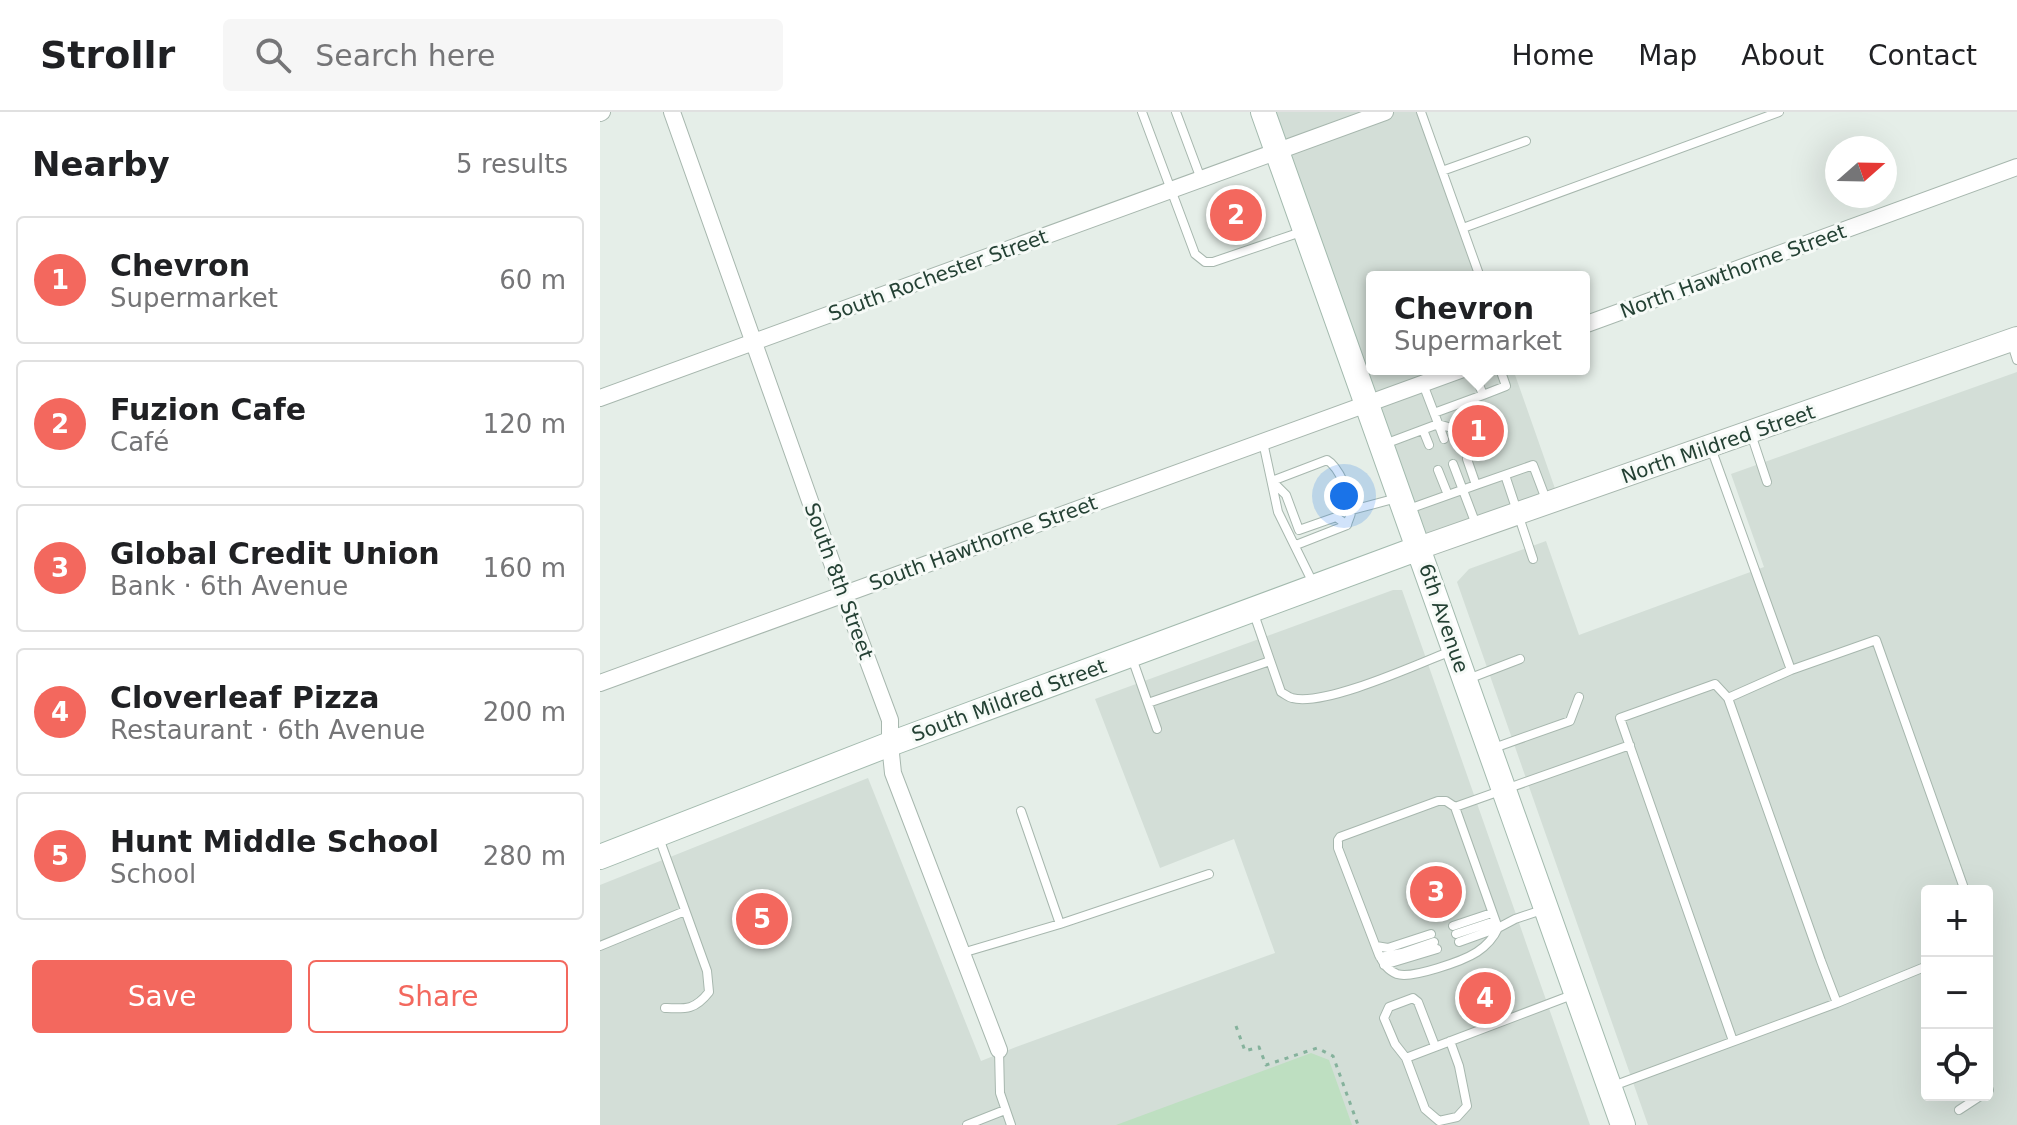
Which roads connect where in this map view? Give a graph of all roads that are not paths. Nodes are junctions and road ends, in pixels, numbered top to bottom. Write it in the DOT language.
graph roads {
  1 [pos="672,112"];
  2 [pos="1142,112"];
  3 [pos="1176,112"];
  4 [pos="1263,112"];
  5 [pos="1385,112"];
  6 [pos="1421,112"];
  7 [pos="1779,112"];
  8 [pos="1526,141"];
  9 [pos="1277,152"];
  10 [pos="2017,167"];
  11 [pos="1442,171"];
  12 [pos="1201,179"];
  13 [pos="1172,190"];
  14 [pos="1463,228"];
  15 [pos="1305,230"];
  16 [pos="1478,271"];
  17 [pos="1590,323"];
  18 [pos="753,342"];
  19 [pos="2015,346"];
  20 [pos="1447,375"];
  21 [pos="1475,375"];
  22 [pos="1502,375"];
  23 [pos="1423,384"];
  24 [pos="1483,395"];
  25 [pos="600,398"];
  26 [pos="1366,404"];
  27 [pos="1434,413"];
  28 [pos="1438,424"];
  29 [pos="1423,430"];
  30 [pos="1750,433"];
  31 [pos="1457,434"];
  32 [pos="1444,439"];
  33 [pos="1263,442"];
  34 [pos="1429,445"];
  35 [pos="1382,446"];
  36 [pos="1711,447"];
  37 [pos="1467,459"];
  38 [pos="1453,464"];
  39 [pos="1438,470"];
  40 [pos="1505,475"];
  41 [pos="1272,481"];
  42 [pos="1767,482"];
  43 [pos="1476,485"];
  44 [pos="1463,490"];
  45 [pos="1448,495"];
  46 [pos="1403,504"];
  47 [pos="1548,504"];
  48 [pos="1352,510"];
  49 [pos="1519,514"];
  50 [pos="1347,525"];
  51 [pos="1477,528"];
  52 [pos="1296,545"];
  53 [pos="1419,548"];
  54 [pos="1533,559"];
  55 [pos="1314,586"];
  56 [pos="843,594"];
  57 [pos="1253,609"];
  58 [pos="1454,649"];
  59 [pos="1131,654"];
  60 [pos="1520,659"];
  61 [pos="1270,661"];
  62 [pos="1791,670"];
  63 [pos="1465,680"];
  64 [pos="600,683"];
  65 [pos="1579,697"];
  66 [pos="1728,698"];
  67 [pos="1148,703"];
  68 [pos="1157,729"];
  69 [pos="890,744"];
  70 [pos="1630,745"];
  71 [pos="1490,750"];
  72 [pos="1505,790"];
  73 [pos="1455,807"];
  74 [pos="1021,811"];
  75 [pos="658,835"];
  76 [pos="600,857"];
  77 [pos="1209,874"];
  78 [pos="1963,885"];
  79 [pos="1547,909"];
  80 [pos="685,911"];
  81 [pos="1495,920"];
  82 [pos="1060,924"];
  83 [pos="600,946"];
  84 [pos="1376,946"];
  85 [pos="961,953"];
  86 [pos="1382,961"];
  87 [pos="1921,968"];
  88 [pos="1577,994"];
  89 [pos="1837,1003"];
  90 [pos="665,1008"];
  91 [pos="1450,1041"];
  92 [pos="1733,1041"];
  93 [pos="1435,1046"];
  94 [pos="999,1050"];
  95 [pos="1406,1058"];
  96 [pos="1609,1087"];
  97 [pos="1973,1101"];
  98 [pos="1005,1110"];
  99 [pos="1959,1110"];
  100 [pos="967,1125"];
  101 [pos="1011,1125"];
  102 [pos="1623,1125"];
  1 -- 18 [label="street, South 8th Street"];
  2 -- 13 [label="lane"];
  3 -- 12 [label="lane"];
  4 -- 9 [label="main road, 6th Avenue"];
  5 -- 9 [label="street, South Rochester Street"];
  6 -- 11 [label="lane"];
  7 -- 14 [label="lane"];
  8 -- 11 [label="lane"];
  9 -- 12 [label="street, South Rochester Street"];
  9 -- 15 [label="main road, 6th Avenue"];
  10 -- 17 [label="street, North Hawthorne Street"];
  11 -- 14 [label="lane"];
  12 -- 13 [label="street, South Rochester Street"];
  13 -- 15 [label="lane"];
  13 -- 18 [label="street, South Rochester Street"];
  14 -- 16 [label="lane"];
  15 -- 26 [label="main road, 6th Avenue"];
  18 -- 25 [label="street, South Rochester Street"];
  18 -- 56 [label="street, South 8th Street"];
  19 -- 30 [label="street, North Mildred Street"];
  20 -- 23 [label="street"];
  21 -- 24 [label="lane"];
  22 -- 24 [label="lane"];
  23 -- 26 [label="street"];
  23 -- 27 [label="lane"];
  24 -- 27 [label="lane"];
  26 -- 33 [label="street, South Hawthorne Street"];
  26 -- 35 [label="main road, 6th Avenue"];
  27 -- 28 [label="lane"];
  28 -- 29 [label="lane"];
  28 -- 31 [label="lane"];
  28 -- 32 [label="lane"];
  29 -- 34 [label="lane"];
  29 -- 35 [label="lane"];
  30 -- 36 [label="street, North Mildred Street"];
  30 -- 42 [label="lane"];
  33 -- 41 [label="lane"];
  33 -- 56 [label="street, South Hawthorne Street"];
  35 -- 46 [label="main road, 6th Avenue"];
  36 -- 47 [label="street, North Mildred Street"];
  36 -- 62 [label="lane"];
  37 -- 43 [label="lane"];
  38 -- 44 [label="lane"];
  39 -- 45 [label="lane"];
  40 -- 43 [label="lane"];
  40 -- 47 [label="lane"];
  40 -- 49 [label="lane"];
  41 -- 48 [label="lane"];
  41 -- 50 [label="lane"];
  41 -- 52 [label="lane"];
  43 -- 44 [label="lane"];
  44 -- 45 [label="lane"];
  44 -- 51 [label="lane"];
  45 -- 46 [label="lane"];
  46 -- 48 [label="lane"];
  46 -- 53 [label="main road, 6th Avenue"];
  47 -- 49 [label="street, North Mildred Street"];
  48 -- 50 [label="lane"];
  49 -- 51 [label="street, North Mildred Street"];
  49 -- 54 [label="lane"];
  50 -- 52 [label="lane"];
  51 -- 53 [label="street, North Mildred Street"];
  52 -- 55 [label="lane"];
  53 -- 55 [label="main road, South Mildred Street"];
  53 -- 58 [label="main road, 6th Avenue"];
  55 -- 57 [label="main road, South Mildred Street"];
  56 -- 64 [label="street, South Hawthorne Street"];
  56 -- 69 [label="street, South 8th Street"];
  57 -- 59 [label="main road, South Mildred Street"];
  57 -- 61 [label="lane"];
  58 -- 61 [label="lane"];
  58 -- 63 [label="main road, 6th Avenue"];
  59 -- 67 [label="lane"];
  59 -- 69 [label="main road, South Mildred Street"];
  60 -- 63 [label="lane"];
  61 -- 67 [label="lane"];
  62 -- 66 [label="lane"];
  62 -- 78 [label="lane"];
  63 -- 71 [label="main road, 6th Avenue"];
  65 -- 71 [label="lane"];
  66 -- 70 [label="lane"];
  66 -- 89 [label="lane"];
  67 -- 68 [label="lane"];
  69 -- 75 [label="main road, South Mildred Street"];
  69 -- 85 [label="street, South 8th Street"];
  70 -- 72 [label="lane"];
  70 -- 92 [label="lane"];
  71 -- 72 [label="main road, 6th Avenue"];
  72 -- 73 [label="lane"];
  72 -- 79 [label="main road, 6th Avenue"];
  73 -- 81 [label="lane"];
  73 -- 84 [label="lane"];
  74 -- 82 [label="lane"];
  75 -- 76 [label="main road, South Mildred Street"];
  75 -- 80 [label="lane"];
  77 -- 82 [label="lane"];
  79 -- 81 [label="lane"];
  79 -- 88 [label="main road, 6th Avenue"];
  80 -- 83 [label="lane"];
  80 -- 90 [label="lane"];
  81 -- 81 [label="lane"];
  81 -- 86 [label="lane"];
  82 -- 85 [label="lane"];
  84 -- 86 [label="lane"];
  84 -- 86 [label="lane"];
  85 -- 94 [label="street, South 8th Street"];
  87 -- 89 [label="lane"];
  88 -- 91 [label="lane"];
  88 -- 96 [label="main road, 6th Avenue"];
  89 -- 92 [label="lane"];
  91 -- 93 [label="lane"];
  91 -- 95 [label="lane"];
  92 -- 96 [label="lane"];
  93 -- 95 [label="lane"];
  93 -- 95 [label="lane"];
  94 -- 98 [label="lane"];
  96 -- 102 [label="main road, 6th Avenue"];
  97 -- 99 [label="lane"];
  98 -- 100 [label="lane"];
  98 -- 101 [label="lane"];
}
